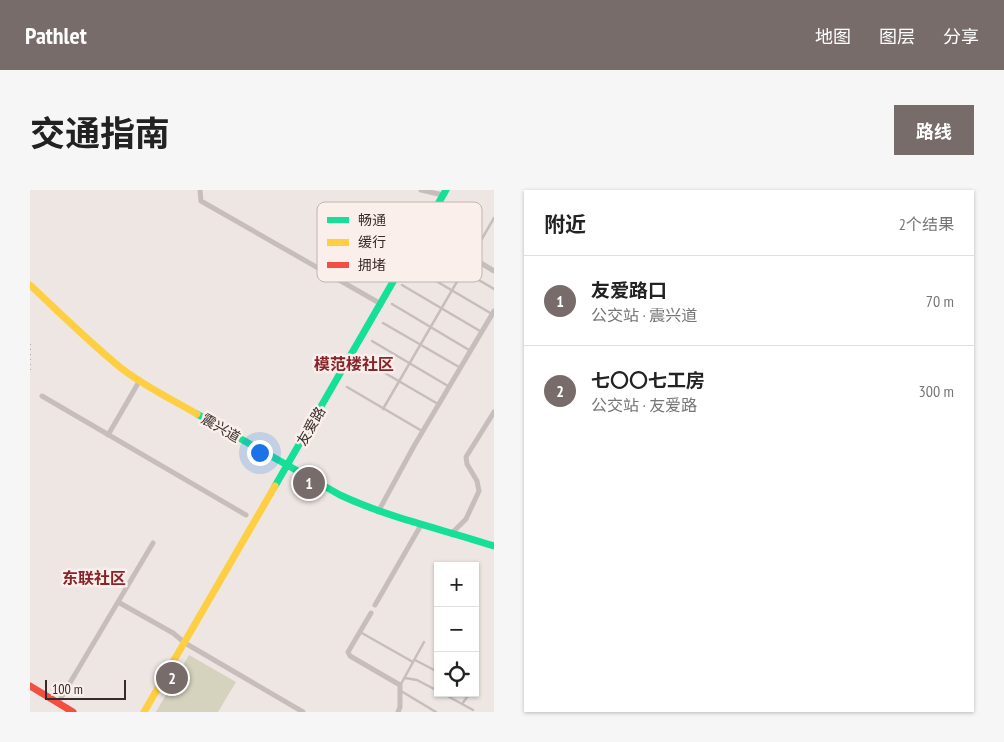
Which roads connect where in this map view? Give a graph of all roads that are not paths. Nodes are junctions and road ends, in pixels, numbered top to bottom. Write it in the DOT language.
graph roads {
  1 [pos="200,190"];
  2 [pos="421,190"];
  3 [pos="444,192"];
  4 [pos="494,218"];
  5 [pos="482,238"];
  6 [pos="482,264"];
  7 [pos="317,267"];
  8 [pos="494,271"];
  9 [pos="343,282"];
  10 [pos="394,282"];
  11 [pos="438,282"];
  12 [pos="457,282"];
  13 [pos="482,282"];
  14 [pos="30,285"];
  15 [pos="402,285"];
  16 [pos="494,289"];
  17 [pos="452,290"];
  18 [pos="381,304"];
  19 [pos="392,304"];
  20 [pos="442,308"];
  21 [pos="493,312"];
  22 [pos="383,323"];
  23 [pos="431,327"];
  24 [pos="482,332"];
  25 [pos="372,342"];
  26 [pos="421,345"];
  27 [pos="470,351"];
  28 [pos="361,359"];
  29 [pos="410,364"];
  30 [pos="460,368"];
  31 [pos="140,380"];
  32 [pos="399,382"];
  33 [pos="450,386"];
  34 [pos="347,388"];
  35 [pos="42,396"];
  36 [pos="439,405"];
  37 [pos="384,409"];
  38 [pos="494,412"];
  39 [pos="424,431"];
  40 [pos="108,435"];
  41 [pos="288,466"];
  42 [pos="378,512"];
  43 [pos="246,515"];
  44 [pos="421,525"];
  45 [pos="451,534"];
  46 [pos="153,543"];
  47 [pos="494,546"];
  48 [pos="118,602"];
  49 [pos="375,606"];
  50 [pos="371,612"];
  51 [pos="360,631"];
  52 [pos="424,642"];
  53 [pos="185,643"];
  54 [pos="414,661"];
  55 [pos="434,670"];
  56 [pos="404,678"];
  57 [pos="30,686"];
  58 [pos="400,688"];
  59 [pos="434,689"];
  60 [pos="449,697"];
  61 [pos="467,697"];
  62 [pos="58,703"];
  63 [pos="462,704"];
  64 [pos="473,710"];
  65 [pos="73,712"];
  66 [pos="144,712"];
  67 [pos="303,712"];
  68 [pos="398,712"];
  69 [pos="436,712"];
  1 -- 7 [label="street"];
  2 -- 3 [label="street"];
  4 -- 5 [label="lane"];
  6 -- 8 [label="street"];
  9 -- 18 [label="street"];
  10 -- 18 [label="street, 友爱路"];
  11 -- 17 [label="lane"];
  12 -- 17 [label="lane"];
  13 -- 16 [label="lane"];
  14 -- 31 [label="street, 震兴道"];
  15 -- 20 [label="lane"];
  17 -- 20 [label="lane"];
  17 -- 21 [label="lane"];
  18 -- 41 [label="street, 友爱路"];
  19 -- 23 [label="lane"];
  20 -- 23 [label="lane"];
  20 -- 24 [label="lane"];
  21 -- 24 [label="street"];
  22 -- 26 [label="lane"];
  23 -- 26 [label="lane"];
  23 -- 27 [label="lane"];
  24 -- 27 [label="street"];
  25 -- 29 [label="lane"];
  26 -- 29 [label="lane"];
  26 -- 30 [label="lane"];
  27 -- 30 [label="street"];
  28 -- 32 [label="lane"];
  29 -- 32 [label="lane"];
  29 -- 33 [label="lane"];
  30 -- 33 [label="street"];
  31 -- 40 [label="street"];
  31 -- 41 [label="street, 震兴道"];
  32 -- 36 [label="lane"];
  32 -- 37 [label="lane"];
  33 -- 36 [label="street"];
  34 -- 37 [label="lane"];
  35 -- 40 [label="street"];
  36 -- 39 [label="street"];
  37 -- 39 [label="lane"];
  38 -- 45 [label="street"];
  39 -- 42 [label="street"];
  40 -- 43 [label="street"];
  41 -- 42 [label="street, 震兴道"];
  41 -- 53 [label="street, 友爱路"];
  42 -- 44 [label="street, 震兴道"];
  44 -- 45 [label="street, 震兴道"];
  44 -- 49 [label="street"];
  45 -- 47 [label="street, 震兴道"];
  46 -- 48 [label="street"];
  48 -- 53 [label="street"];
  48 -- 62 [label="street"];
  50 -- 51 [label="street"];
  51 -- 54 [label="lane"];
  51 -- 58 [label="street"];
  52 -- 54 [label="lane"];
  53 -- 66 [label="street, 友爱路"];
  53 -- 67 [label="street"];
  54 -- 55 [label="lane"];
  54 -- 56 [label="lane"];
  56 -- 58 [label="lane"];
  56 -- 59 [label="lane"];
  57 -- 62 [label="street"];
  58 -- 68 [label="street"];
  58 -- 69 [label="lane"];
  60 -- 63 [label="lane"];
  61 -- 63 [label="lane"];
  62 -- 65 [label="street"];
  63 -- 64 [label="lane"];
}
